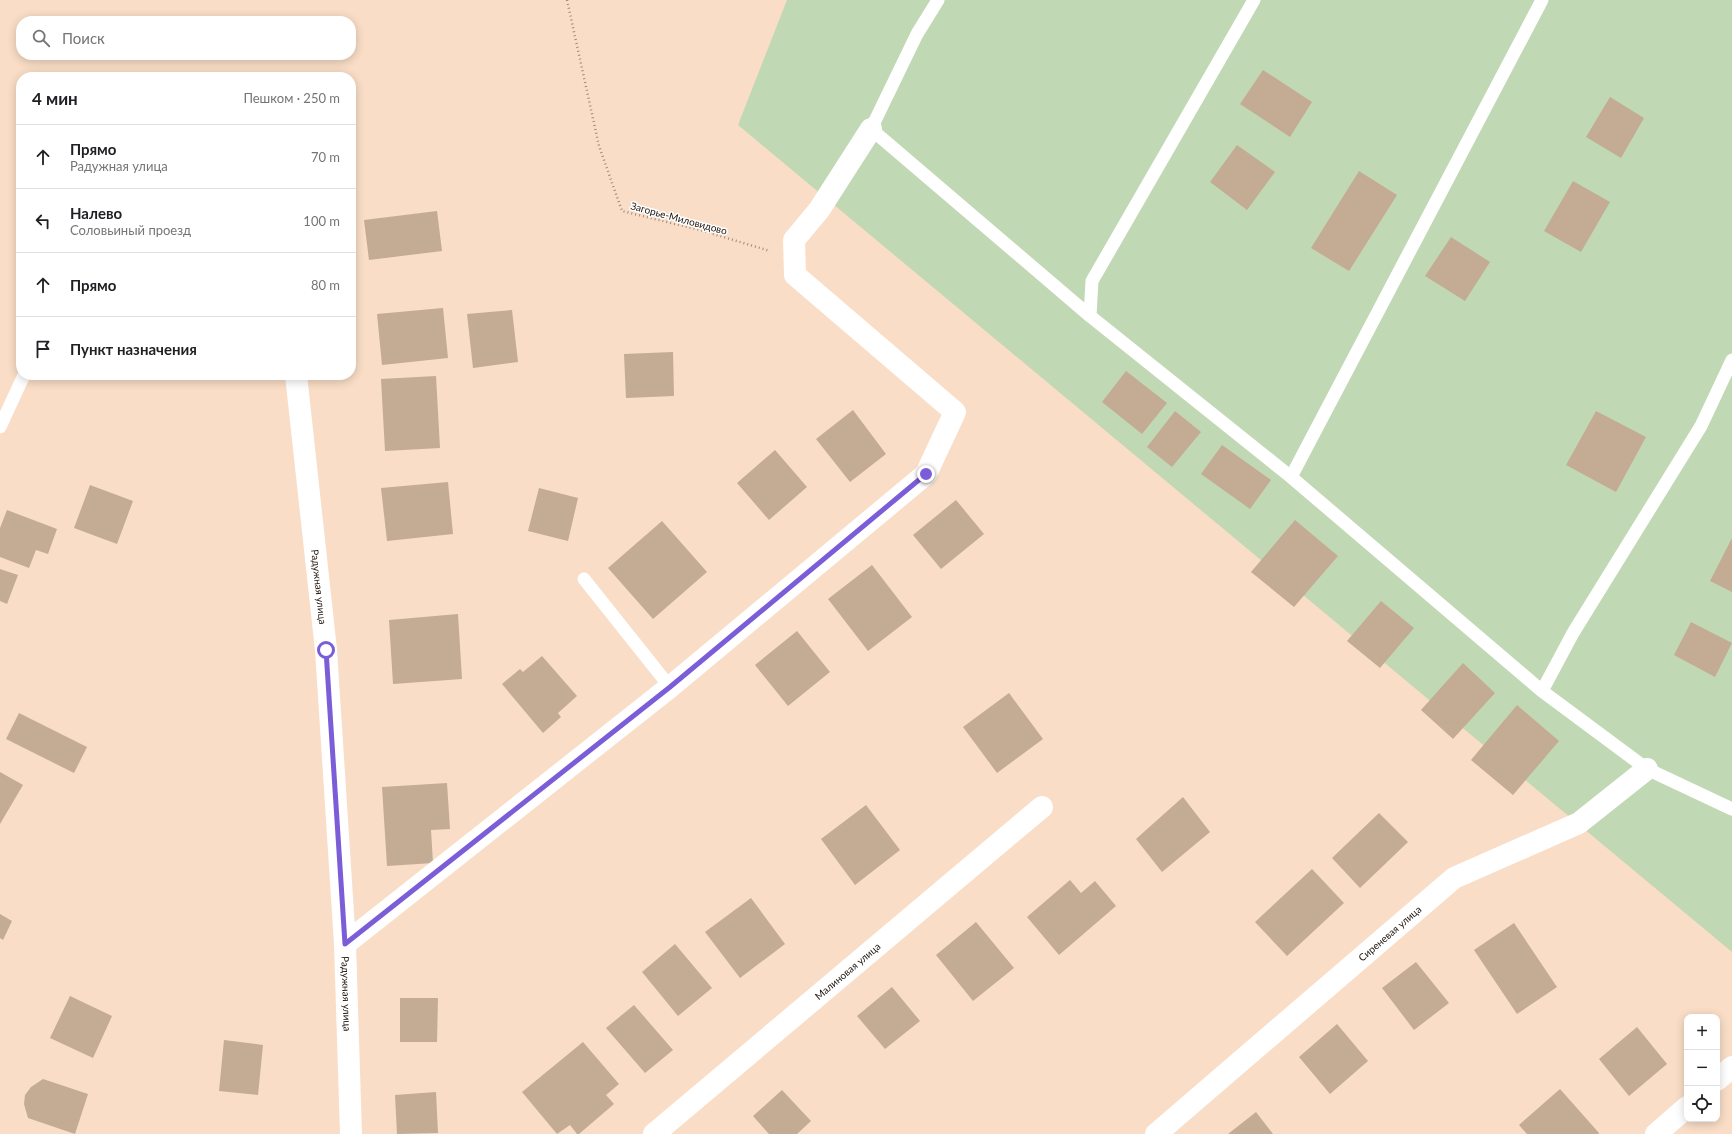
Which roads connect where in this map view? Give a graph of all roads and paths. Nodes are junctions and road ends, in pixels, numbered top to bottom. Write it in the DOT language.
graph roads {
  1 [pos="567,0"];
  2 [pos="938,0"];
  3 [pos="1254,0"];
  4 [pos="1542,0"];
  5 [pos="871,129"];
  6 [pos="795,275"];
  7 [pos="1090,316"];
  8 [pos="1732,360"];
  9 [pos="22,380"];
  10 [pos="297,380"];
  11 [pos="0,427"];
  12 [pos="1291,477"];
  13 [pos="584,579"];
  14 [pos="670,687"];
  15 [pos="1542,691"];
  16 [pos="1647,769"];
  17 [pos="1042,807"];
  18 [pos="1732,809"];
  19 [pos="345,944"];
  20 [pos="1732,1067"];
  21 [pos="1720,1077"];
  22 [pos="1684,1110"];
  23 [pos="351,1134"];
  24 [pos="654,1134"];
  25 [pos="1156,1134"];
  26 [pos="1656,1134"];
  1 -- 6 [label="path, Загорье-Миловидово"];
  2 -- 5 [label="lane"];
  3 -- 7 [label="lane"];
  4 -- 12 [label="lane"];
  5 -- 6 [label="street"];
  5 -- 7 [label="lane"];
  6 -- 14 [label="street"];
  7 -- 12 [label="lane"];
  8 -- 15 [label="lane"];
  9 -- 11 [label="lane"];
  10 -- 19 [label="street, Радужная улица"];
  12 -- 15 [label="lane"];
  13 -- 14 [label="lane"];
  14 -- 19 [label="street"];
  15 -- 16 [label="lane"];
  16 -- 18 [label="lane"];
  16 -- 25 [label="street, Сиреневая улица"];
  17 -- 24 [label="street, Малиновая улица"];
  19 -- 23 [label="street, Радужная улица"];
  20 -- 21 [label="street"];
  22 -- 26 [label="street"];
}
